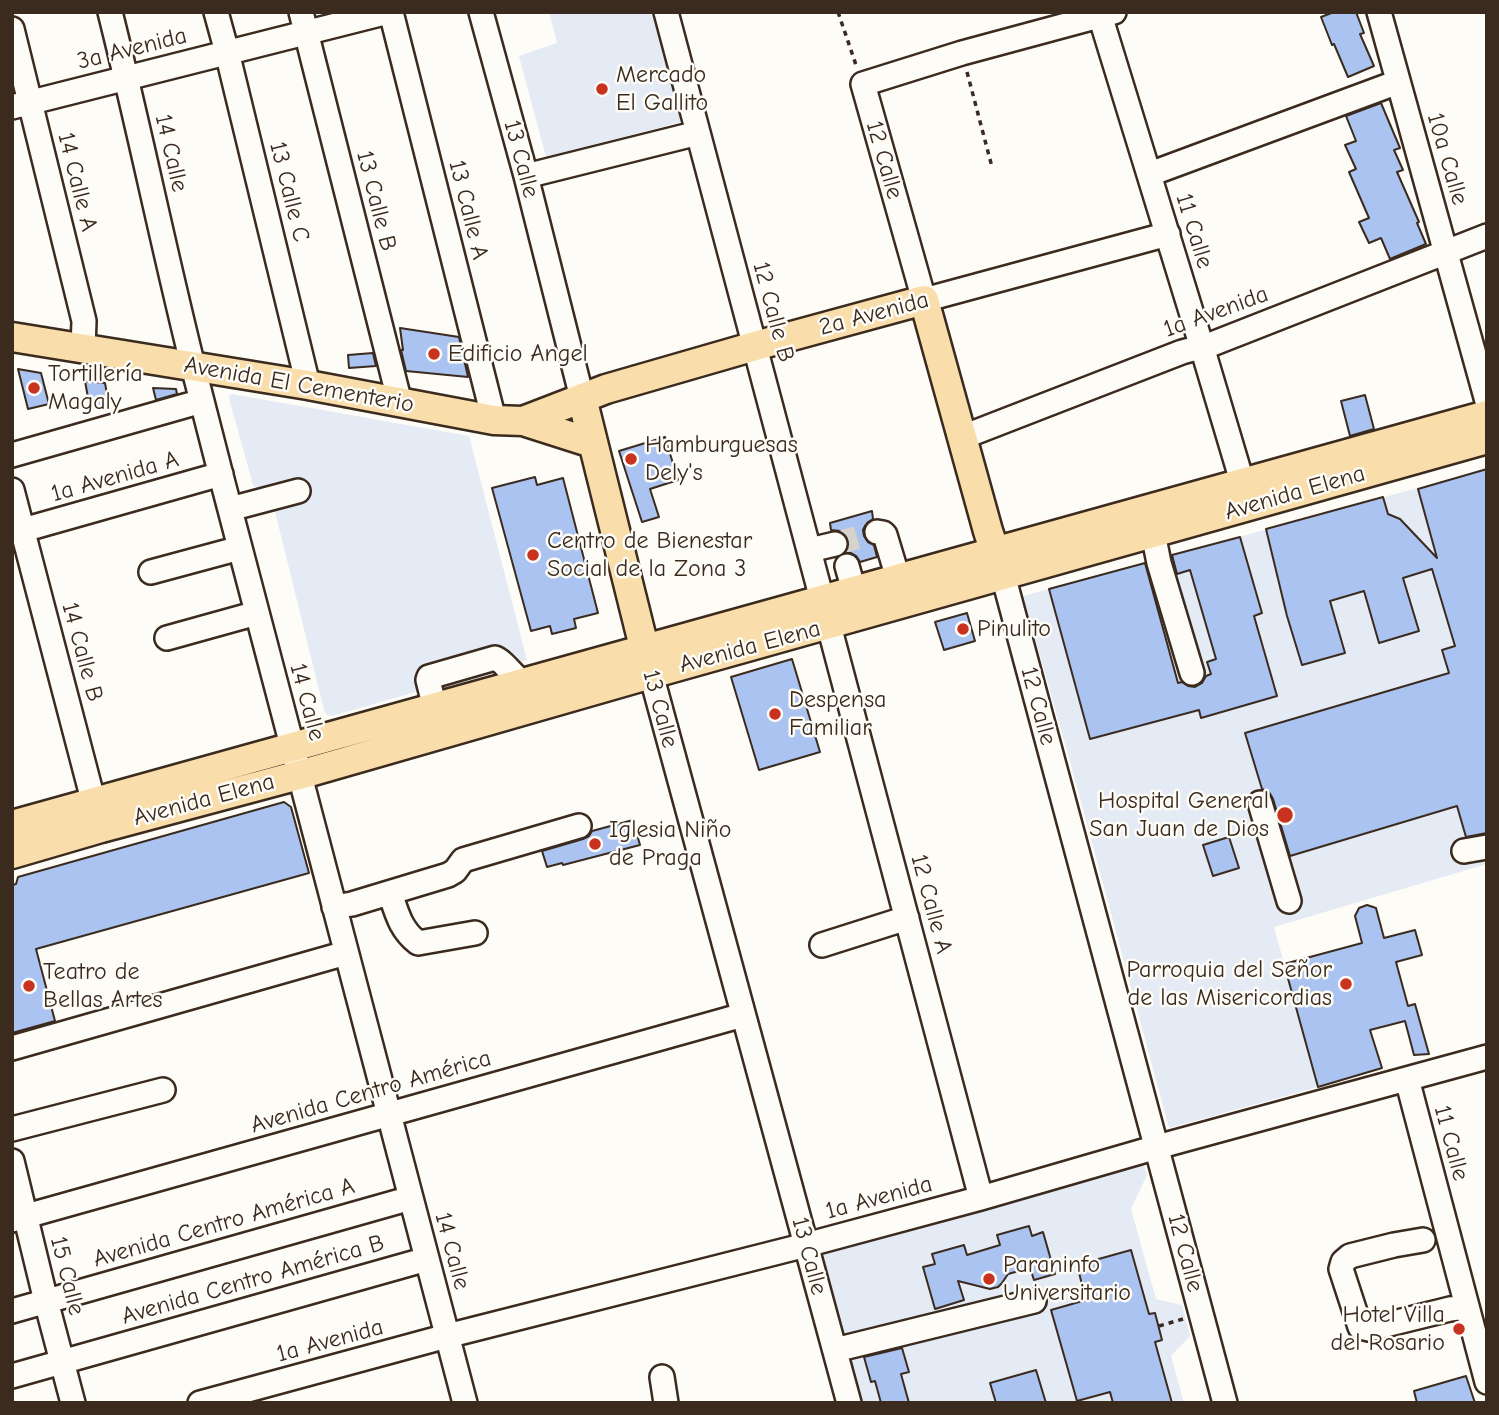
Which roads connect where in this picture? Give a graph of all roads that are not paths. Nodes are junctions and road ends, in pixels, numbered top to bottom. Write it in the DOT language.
graph roads {
  1 [pos="110,12"];
  2 [pos="216,12"];
  3 [pos="389,12"];
  4 [pos="481,12"];
  5 [pos="666,12"];
  6 [pos="1379,12"];
  7 [pos="1105,14"];
  8 [pos="304,22"];
  9 [pos="12,29"];
  10 [pos="228,52"];
  11 [pos="127,78"];
  12 [pos="1398,82"];
  13 [pos="22,105"];
  14 [pos="698,133"];
  15 [pos="1150,174"];
  16 [pos="526,176"];
  17 [pos="1167,234"];
  18 [pos="1487,236"];
  19 [pos="1446,252"];
  20 [pos="924,300"];
  21 [pos="12,337"];
  22 [pos="755,346"];
  23 [pos="1202,346"];
  24 [pos="83,348"];
  25 [pos="193,366"];
  26 [pos="308,385"];
  27 [pos="582,398"];
  28 [pos="202,401"];
  29 [pos="1487,401"];
  30 [pos="400,404"];
  31 [pos="1487,415"];
  32 [pos="494,420"];
  33 [pos="523,421"];
  34 [pos="963,437"];
  35 [pos="1487,439"];
  36 [pos="592,443"];
  37 [pos="12,454"];
  38 [pos="222,474"];
  39 [pos="12,490"];
  40 [pos="298,491"];
  41 [pos="1246,494"];
  42 [pos="230,509"];
  43 [pos="23,530"];
  44 [pos="877,532"];
  45 [pos="1153,533"];
  46 [pos="835,544"];
  47 [pos="240,548"];
  48 [pos="810,550"];
  49 [pos="999,563"];
  50 [pos="152,572"];
  51 [pos="898,579"];
  52 [pos="826,612"];
  53 [pos="257,613"];
  54 [pos="167,638"];
  55 [pos="648,662"];
  56 [pos="1192,673"];
  57 [pos="296,761"];
  58 [pos="1260,803"];
  59 [pos="97,815"];
  60 [pos="12,825"];
  61 [pos="579,826"];
  62 [pos="1487,847"];
  63 [pos="1464,851"];
  64 [pos="12,854"];
  65 [pos="390,893"];
  66 [pos="1289,901"];
  67 [pos="334,907"];
  68 [pos="907,918"];
  69 [pos="475,933"];
  70 [pos="822,945"];
  71 [pos="346,953"];
  72 [pos="743,1015"];
  73 [pos="12,1048"];
  74 [pos="1487,1056"];
  75 [pos="1407,1079"];
  76 [pos="163,1090"];
  77 [pos="389,1115"];
  78 [pos="12,1129"];
  79 [pos="1157,1147"];
  80 [pos="12,1161"];
  81 [pos="411,1198"];
  82 [pos="981,1198"];
  83 [pos="19,1218"];
  84 [pos="1423,1240"];
  85 [pos="806,1245"];
  86 [pos="427,1259"];
  87 [pos="46,1301"];
  88 [pos="1034,1301"];
  89 [pos="12,1311"];
  90 [pos="1475,1315"];
  91 [pos="447,1336"];
  92 [pos="835,1350"];
  93 [pos="62,1362"];
  94 [pos="12,1376"];
  95 [pos="662,1377"];
  96 [pos="1487,1382"];
  97 [pos="73,1403"];
  98 [pos="200,1403"];
  99 [pos="464,1403"];
  100 [pos="666,1403"];
  101 [pos="849,1403"];
  102 [pos="1226,1403"];
  1 -- 11 [label="street, 14 Calle"];
  2 -- 10 [label="street, 13 Calle C"];
  3 -- 8 [label="street, 3a Avenida"];
  3 -- 32 [label="street, 13 Calle A"];
  4 -- 16 [label="street, 13 Calle"];
  5 -- 14 [label="street, 12 Calle B"];
  6 -- 12 [label="street, 10a Calle"];
  7 -- 15 [label="street, 11 Calle"];
  7 -- 20 [label="street, 12 Calle"];
  8 -- 10 [label="street, 3a Avenida"];
  8 -- 30 [label="street, 13 Calle B"];
  9 -- 13 [label="street, 14 Calle A"];
  10 -- 11 [label="street, 3a Avenida"];
  10 -- 26 [label="street, 13 Calle C"];
  11 -- 13 [label="street, 3a Avenida"];
  11 -- 25 [label="street, 14 Calle"];
  12 -- 15 [label="street"];
  12 -- 19 [label="street, 10a Calle"];
  13 -- 24 [label="street, 14 Calle A"];
  14 -- 16 [label="street"];
  14 -- 22 [label="street, 12 Calle B"];
  15 -- 17 [label="street, 11 Calle"];
  16 -- 27 [label="street, 13 Calle"];
  17 -- 20 [label="street, 2a Avenida"];
  17 -- 23 [label="street, 11 Calle"];
  18 -- 19 [label="street, 1a Avenida"];
  19 -- 23 [label="street, 1a Avenida"];
  19 -- 29 [label="street, 10a Calle"];
  20 -- 22 [label="main road, 2a Avenida"];
  20 -- 34 [label="main road, 12 Calle"];
  21 -- 24 [label="main road, Avenida El Cementerio"];
  22 -- 27 [label="main road, 2a Avenida"];
  22 -- 48 [label="street, 12 Calle B"];
  23 -- 34 [label="street, 1a Avenida"];
  23 -- 41 [label="street, 11 Calle"];
  24 -- 25 [label="main road, Avenida El Cementerio"];
  25 -- 26 [label="main road, Avenida El Cementerio"];
  25 -- 28 [label="street, 14 Calle"];
  26 -- 30 [label="main road, Avenida El Cementerio"];
  27 -- 33 [label="main road, Avenida El Cementerio"];
  27 -- 36 [label="main road, 13 Calle"];
  28 -- 37 [label="street"];
  28 -- 38 [label="street, 14 Calle"];
  30 -- 32 [label="main road, Avenida El Cementerio"];
  31 -- 41 [label="main road, Avenida Elena"];
  32 -- 33 [label="main road, Avenida El Cementerio"];
  33 -- 36 [label="main road"];
  34 -- 49 [label="main road, 12 Calle"];
  35 -- 41 [label="main road, Avenida Elena"];
  36 -- 55 [label="main road, 13 Calle"];
  38 -- 42 [label="street, 14 Calle"];
  38 -- 43 [label="street, 1a Avenida A"];
  39 -- 43 [label="street, 14 Calle B"];
  40 -- 42 [label="street"];
  41 -- 45 [label="main road, Avenida Elena"];
  41 -- 49 [label="main road, Avenida Elena"];
  42 -- 47 [label="street, 14 Calle"];
  43 -- 59 [label="street, 14 Calle B"];
  44 -- 51 [label="street"];
  45 -- 49 [label="main road, Avenida Elena"];
  45 -- 56 [label="street"];
  46 -- 48 [label="street"];
  47 -- 50 [label="street"];
  47 -- 53 [label="street, 14 Calle"];
  48 -- 52 [label="street, 12 Calle B"];
  49 -- 51 [label="main road, Avenida Elena"];
  49 -- 52 [label="main road, Avenida Elena"];
  49 -- 79 [label="street, 12 Calle"];
  51 -- 52 [label="main road, Avenida Elena"];
  52 -- 55 [label="main road, Avenida Elena"];
  52 -- 68 [label="street, 12 Calle A"];
  53 -- 54 [label="street"];
  53 -- 57 [label="street, 14 Calle"];
  55 -- 57 [label="main road, Avenida Elena"];
  55 -- 57 [label="main road, Avenida Elena"];
  55 -- 72 [label="street, 13 Calle"];
  57 -- 59 [label="main road, Avenida Elena"];
  57 -- 67 [label="street, 14 Calle"];
  58 -- 66 [label="street"];
  59 -- 60 [label="main road, Avenida Elena"];
  59 -- 64 [label="main road, Avenida Elena"];
  61 -- 65 [label="street"];
  62 -- 63 [label="street"];
  65 -- 67 [label="street"];
  65 -- 69 [label="street"];
  67 -- 71 [label="street, 14 Calle"];
  68 -- 70 [label="street"];
  68 -- 82 [label="street, 12 Calle A"];
  71 -- 73 [label="street"];
  71 -- 77 [label="street, 14 Calle"];
  72 -- 77 [label="street, Avenida Centro América"];
  72 -- 85 [label="street, 13 Calle"];
  74 -- 75 [label="street, 1a Avenida"];
  75 -- 79 [label="street, 1a Avenida"];
  75 -- 90 [label="street, 11 Calle"];
  76 -- 78 [label="street"];
  77 -- 81 [label="street, 14 Calle"];
  77 -- 83 [label="street, Avenida Centro América"];
  79 -- 82 [label="street, 1a Avenida"];
  79 -- 102 [label="street, 12 Calle"];
  80 -- 83 [label="street, 15 Calle"];
  81 -- 86 [label="street, 14 Calle"];
  81 -- 87 [label="street, Avenida Centro América A"];
  82 -- 85 [label="street, 1a Avenida"];
  83 -- 87 [label="street, 15 Calle"];
  84 -- 90 [label="street"];
  85 -- 91 [label="street, 1a Avenida"];
  85 -- 92 [label="street, 13 Calle"];
  86 -- 91 [label="street, 14 Calle"];
  86 -- 93 [label="street, Avenida Centro América B"];
  87 -- 89 [label="street, Avenida Centro América A"];
  87 -- 93 [label="street, 15 Calle"];
  88 -- 92 [label="street"];
  90 -- 96 [label="street, 11 Calle"];
  91 -- 98 [label="street, 1a Avenida"];
  91 -- 99 [label="street, 14 Calle"];
  92 -- 101 [label="street, 13 Calle"];
  93 -- 94 [label="street, Avenida Centro América B"];
  93 -- 97 [label="street, 15 Calle"];
  95 -- 100 [label="street"];
}
